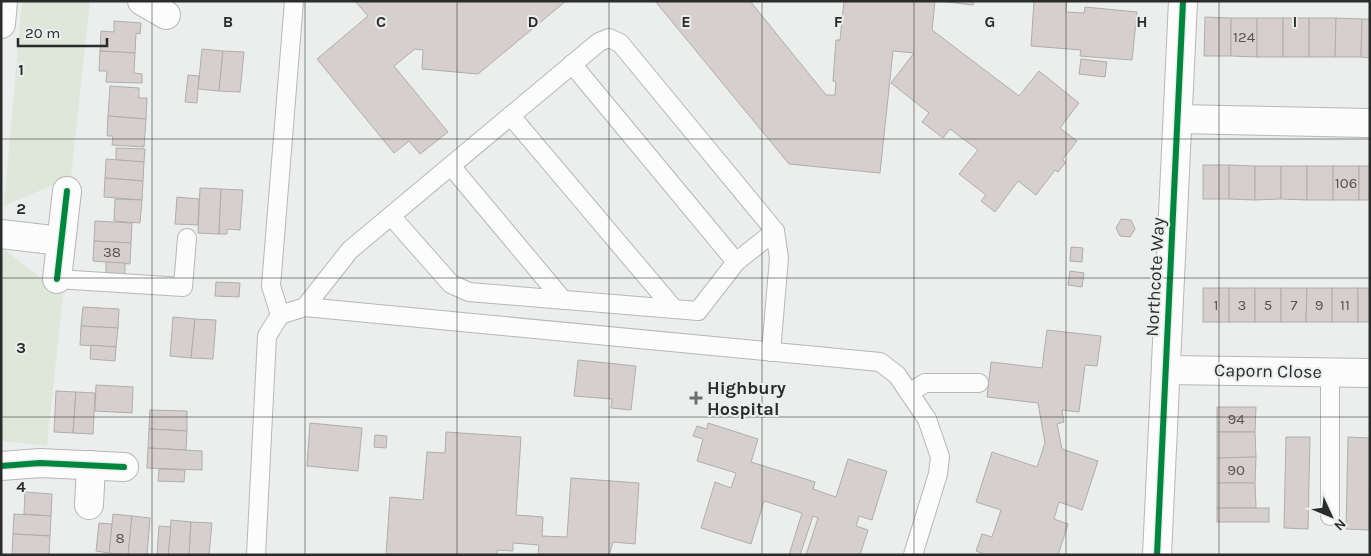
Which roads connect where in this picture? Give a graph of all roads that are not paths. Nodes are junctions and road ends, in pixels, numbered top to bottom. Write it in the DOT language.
graph roads {
  1 [pos="4,1"];
  2 [pos="142,1"];
  3 [pos="294,1"];
  4 [pos="1183,1"];
  5 [pos="166,15"];
  6 [pos="1,24"];
  7 [pos="572,64"];
  8 [pos="511,116"];
  9 [pos="1178,119"];
  10 [pos="1370,123"];
  11 [pos="451,166"];
  12 [pos="67,191"];
  13 [pos="391,216"];
  14 [pos="775,231"];
  15 [pos="1,234"];
  16 [pos="187,238"];
  17 [pos="61,240"];
  18 [pos="736,262"];
  19 [pos="57,278"];
  20 [pos="563,300"];
  21 [pos="305,307"];
  22 [pos="674,309"];
  23 [pos="280,314"];
  24 [pos="771,352"];
  25 [pos="1166,370"];
  26 [pos="1330,372"];
  27 [pos="1370,373"];
  28 [pos="979,383"];
  29 [pos="909,393"];
  30 [pos="90,465"];
  31 [pos="1,466"];
  32 [pos="124,467"];
  33 [pos="89,505"];
  34 [pos="1330,516"];
  35 [pos="256,555"];
  36 [pos="913,555"];
  37 [pos="1157,555"];
  1 -- 6 [label="street"];
  2 -- 5 [label="street"];
  3 -- 23 [label="lane"];
  4 -- 9 [label="street, Northcote Way"];
  7 -- 8 [label="lane"];
  7 -- 14 [label="lane"];
  7 -- 18 [label="lane"];
  8 -- 11 [label="lane"];
  8 -- 22 [label="lane"];
  9 -- 10 [label="street"];
  9 -- 25 [label="street, Northcote Way"];
  11 -- 13 [label="lane"];
  11 -- 20 [label="lane"];
  12 -- 17 [label="street"];
  13 -- 20 [label="lane"];
  13 -- 21 [label="lane"];
  14 -- 18 [label="lane"];
  14 -- 24 [label="lane"];
  15 -- 17 [label="street"];
  16 -- 19 [label="lane"];
  17 -- 19 [label="street"];
  18 -- 22 [label="lane"];
  20 -- 22 [label="lane"];
  21 -- 23 [label="lane"];
  21 -- 24 [label="lane"];
  23 -- 35 [label="lane"];
  24 -- 29 [label="lane"];
  25 -- 26 [label="street, Caporn Close"];
  25 -- 37 [label="street, Northcote Way"];
  26 -- 27 [label="street, Caporn Close"];
  26 -- 34 [label="lane"];
  28 -- 29 [label="lane"];
  29 -- 36 [label="lane"];
  30 -- 31 [label="street"];
  30 -- 32 [label="street"];
  30 -- 33 [label="street"];
}
